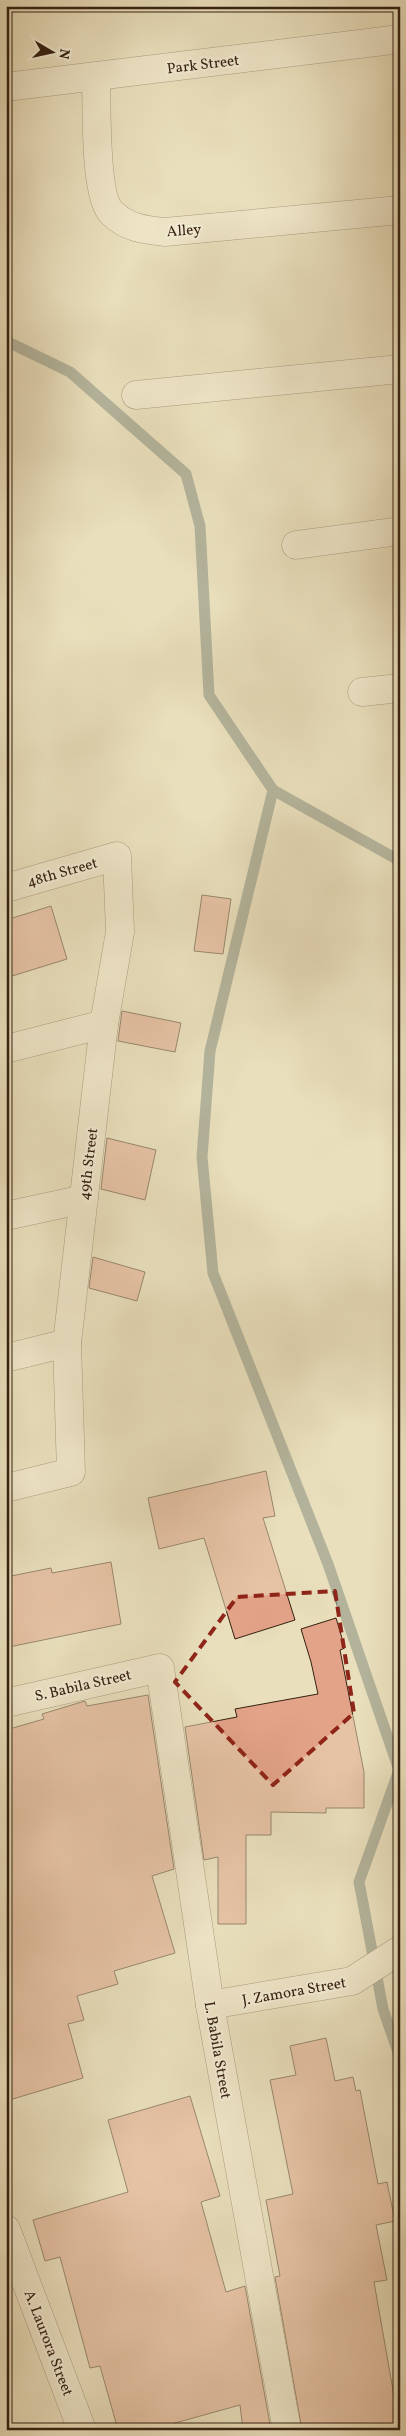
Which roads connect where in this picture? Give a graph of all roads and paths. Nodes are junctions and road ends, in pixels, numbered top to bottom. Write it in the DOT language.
graph roads {
  1 [pos="400,39"];
  2 [pos="96,77"];
  3 [pos="6,87"];
  4 [pos="400,210"];
  5 [pos="400,369"];
  6 [pos="136,395"];
  7 [pos="400,531"];
  8 [pos="296,545"];
  9 [pos="400,688"];
  10 [pos="362,692"];
  11 [pos="117,856"];
  12 [pos="6,888"];
  13 [pos="104,1024"];
  14 [pos="6,1049"];
  15 [pos="84,1199"];
  16 [pos="6,1216"];
  17 [pos="67,1343"];
  18 [pos="6,1358"];
  19 [pos="6,1488"];
  20 [pos="160,1668"];
  21 [pos="6,1703"];
  22 [pos="400,1950"];
  23 [pos="210,2005"];
  24 [pos="6,2229"];
  25 [pos="82,2430"];
  26 [pos="287,2430"];
  1 -- 2 [label="street, Park Street"];
  2 -- 3 [label="street, Park Street"];
  2 -- 4 [label="street, Alley"];
  5 -- 6 [label="street"];
  7 -- 8 [label="street"];
  9 -- 10 [label="street"];
  11 -- 12 [label="street, 48th Street"];
  11 -- 13 [label="street, 49th Street"];
  13 -- 14 [label="street"];
  13 -- 15 [label="street, 49th Street"];
  15 -- 16 [label="street"];
  15 -- 17 [label="street, 49th Street"];
  17 -- 18 [label="street"];
  17 -- 19 [label="street, 49th Street"];
  20 -- 21 [label="street, S. Babila Street"];
  20 -- 23 [label="street, L. Babila Street"];
  22 -- 23 [label="street, J. Zamora Street"];
  23 -- 26 [label="street, L. Babila Street"];
  24 -- 25 [label="street, A. Laurora Street"];
}
